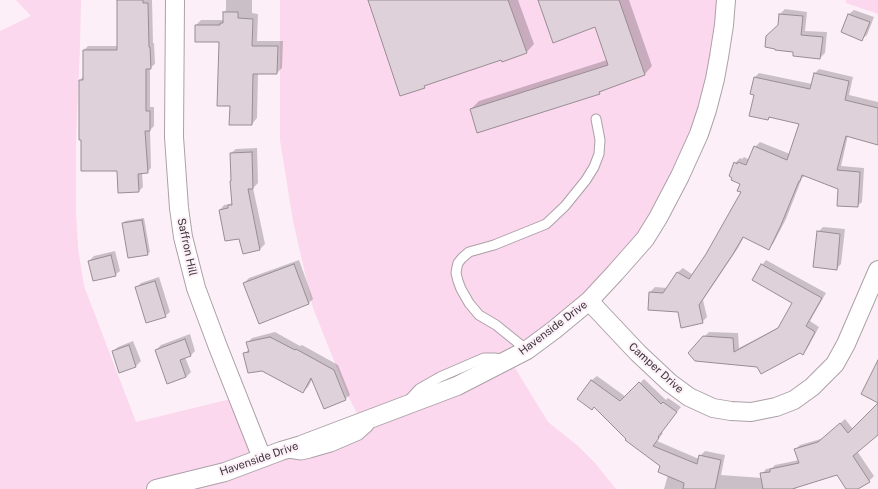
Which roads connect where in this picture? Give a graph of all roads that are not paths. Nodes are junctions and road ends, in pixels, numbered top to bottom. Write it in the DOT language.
graph roads {
  1 [pos="175,0"];
  2 [pos="726,0"];
  3 [pos="596,119"];
  4 [pos="878,270"];
  5 [pos="589,301"];
  6 [pos="527,350"];
  7 [pos="262,458"];
  8 [pos="156,489"];
  1 -- 7 [label="street, Saffron Hill"];
  2 -- 5 [label="street, Havenside Drive"];
  3 -- 6 [label="lane"];
  4 -- 5 [label="street, Camper Drive"];
  5 -- 6 [label="street, Havenside Drive"];
  6 -- 7 [label="street, Havenside Drive"];
  7 -- 8 [label="street, Havenside Drive"];
}
